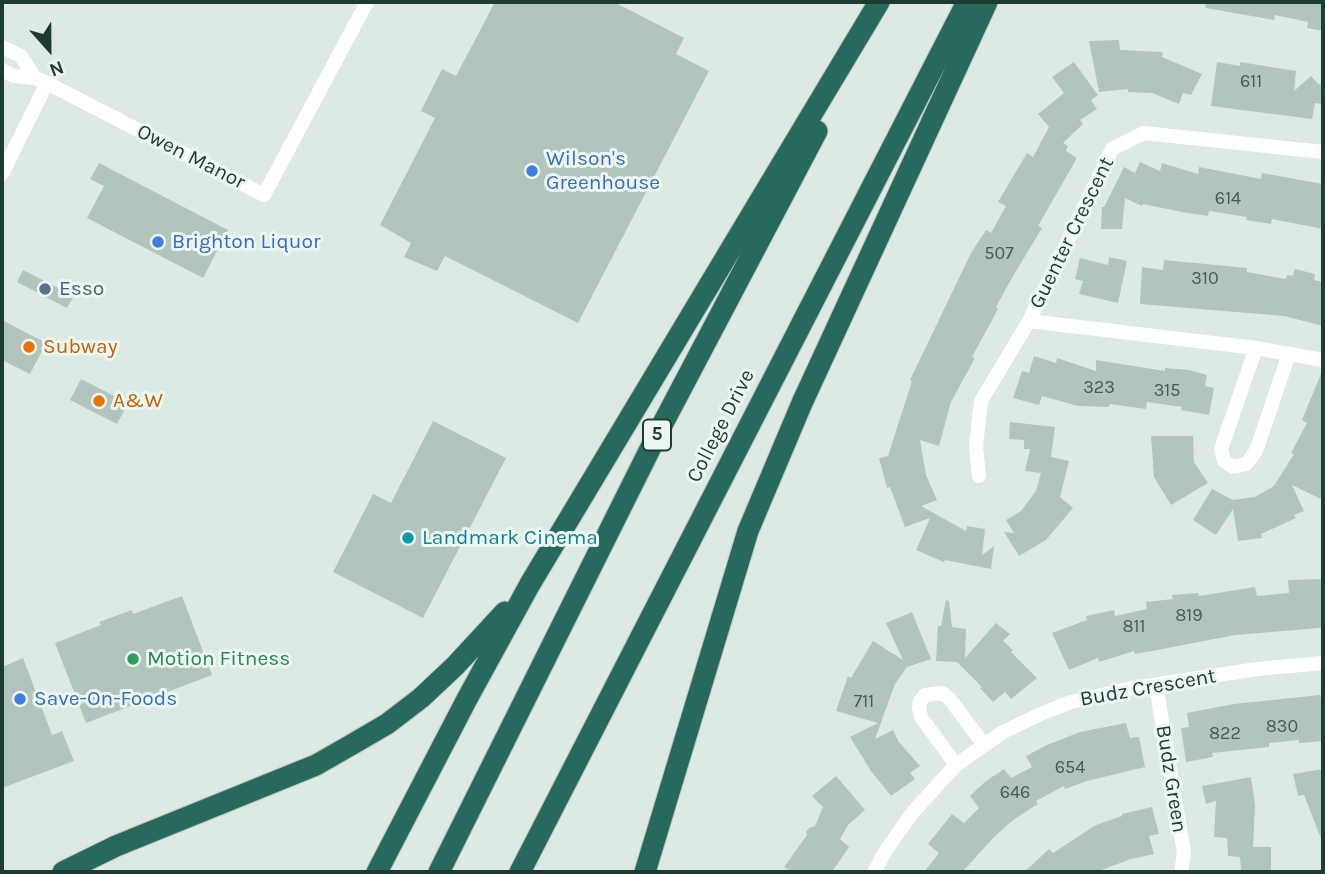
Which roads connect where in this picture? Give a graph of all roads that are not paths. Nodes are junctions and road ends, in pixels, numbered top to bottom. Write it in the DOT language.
graph roads {
  1 [pos="367,2"];
  2 [pos="881,2"];
  3 [pos="967,2"];
  4 [pos="987,2"];
  5 [pos="2,47"];
  6 [pos="2,70"];
  7 [pos="41,81"];
  8 [pos="1323,152"];
  9 [pos="2,174"];
  10 [pos="1030,321"];
  11 [pos="1256,348"];
  12 [pos="1289,354"];
  13 [pos="1323,360"];
  14 [pos="979,476"];
  15 [pos="530,584"];
  16 [pos="1323,663"];
  17 [pos="1156,685"];
  18 [pos="984,745"];
  19 [pos="956,765"];
  20 [pos="63,872"];
  21 [pos="377,872"];
  22 [pos="439,872"];
  23 [pos="520,872"];
  24 [pos="645,872"];
  25 [pos="874,872"];
  26 [pos="1181,872"];
  1 -- 7 [label="street, Owen Manor"];
  2 -- 15 [label="highway"];
  2 -- 22 [label="highway, 5"];
  3 -- 23 [label="highway, College Drive"];
  4 -- 24 [label="highway"];
  5 -- 7 [label="street"];
  6 -- 7 [label="street"];
  7 -- 9 [label="street"];
  8 -- 10 [label="street, Guenter Crescent"];
  10 -- 11 [label="street, Guenter Crescent"];
  10 -- 14 [label="street"];
  11 -- 12 [label="street, Guenter Crescent"];
  11 -- 12 [label="street"];
  12 -- 13 [label="street, Guenter Crescent"];
  15 -- 20 [label="highway"];
  15 -- 21 [label="highway"];
  16 -- 17 [label="street, Budz Crescent"];
  17 -- 18 [label="street, Budz Crescent"];
  17 -- 26 [label="street, Budz Green"];
  18 -- 19 [label="street, Budz Crescent"];
  18 -- 19 [label="street"];
  19 -- 25 [label="street, Budz Crescent"];
}
